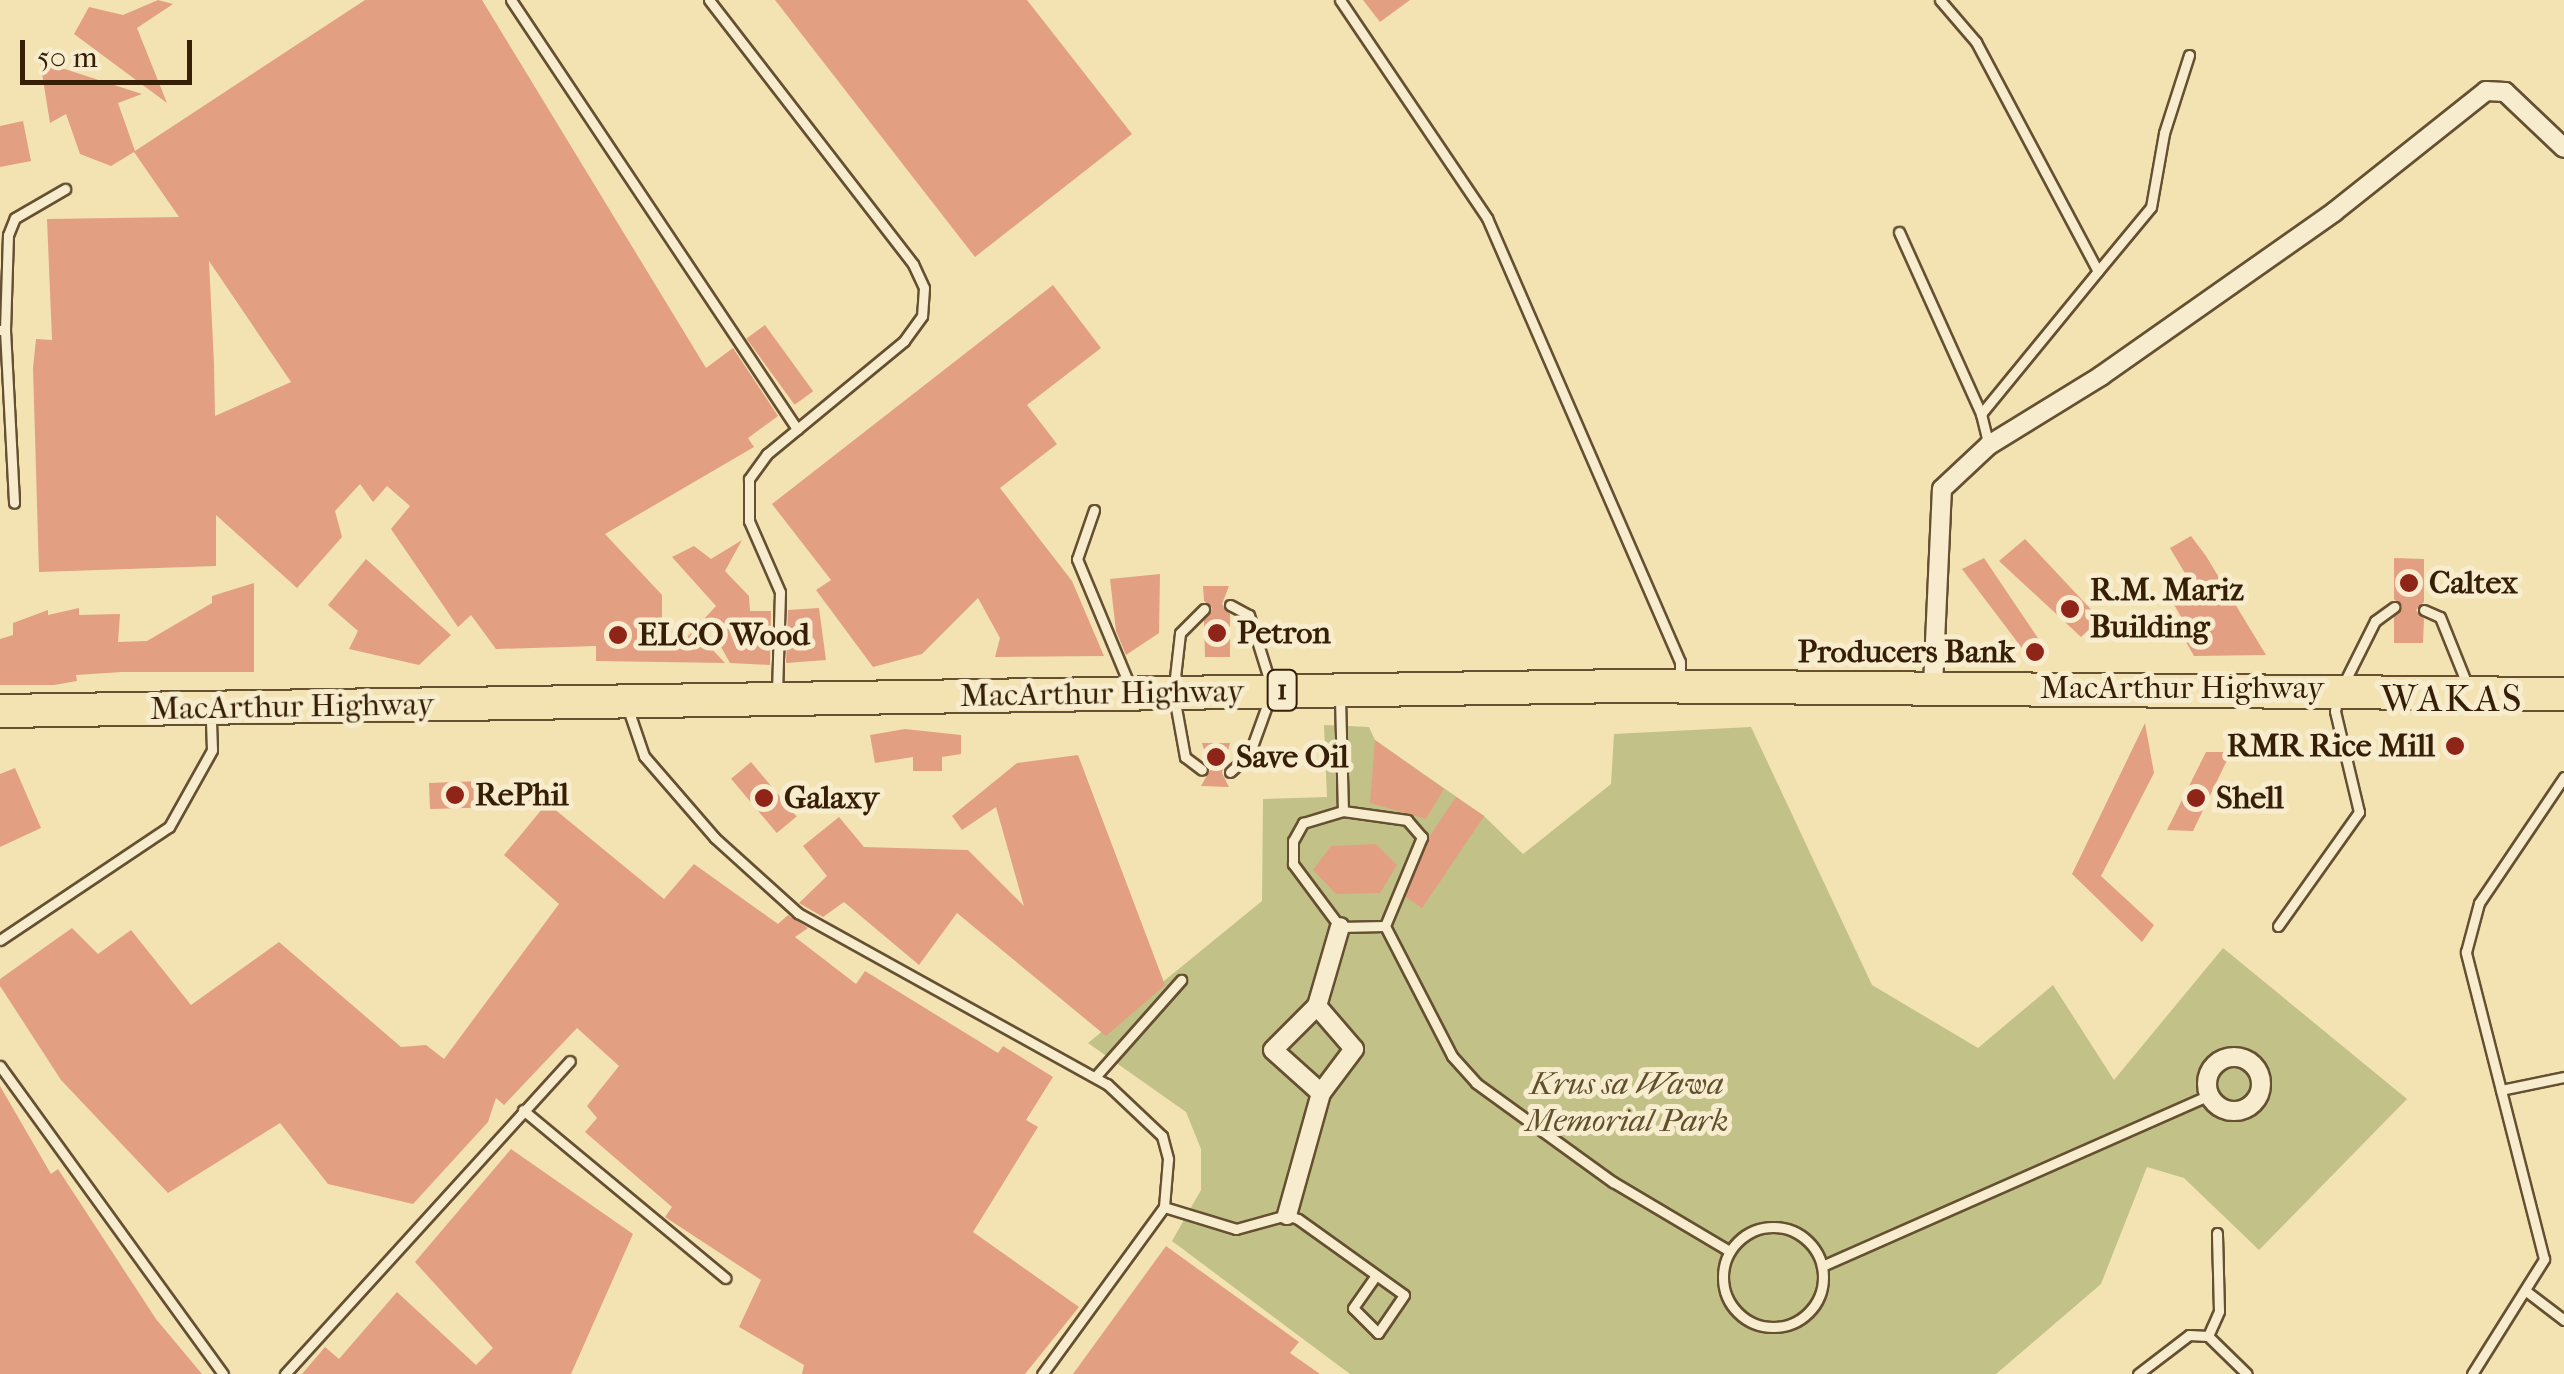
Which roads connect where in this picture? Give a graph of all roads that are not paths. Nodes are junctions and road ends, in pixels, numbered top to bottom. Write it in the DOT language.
graph roads {
  1 [pos="511,0"];
  2 [pos="710,0"];
  3 [pos="1340,0"];
  4 [pos="1940,0"];
  5 [pos="2189,55"];
  6 [pos="2564,148"];
  7 [pos="65,189"];
  8 [pos="1898,232"];
  9 [pos="2098,271"];
  10 [pos="3,330"];
  11 [pos="1981,414"];
  12 [pos="797,429"];
  13 [pos="1990,444"];
  14 [pos="14,504"];
  15 [pos="1094,510"];
  16 [pos="1230,604"];
  17 [pos="2394,607"];
  18 [pos="1204,609"];
  19 [pos="2424,610"];
  20 [pos="1680,686"];
  21 [pos="1934,686"];
  22 [pos="2340,689"];
  23 [pos="1272,690"];
  24 [pos="1340,690"];
  25 [pos="2469,691"];
  26 [pos="1173,692"];
  27 [pos="1132,693"];
  28 [pos="2564,694"];
  29 [pos="776,702"];
  30 [pos="627,704"];
  31 [pos="211,709"];
  32 [pos="0,711"];
  33 [pos="1202,770"];
  34 [pos="1230,772"];
  35 [pos="2564,777"];
  36 [pos="1343,810"];
  37 [pos="1385,926"];
  38 [pos="2278,926"];
  39 [pos="1340,927"];
  40 [pos="0,940"];
  41 [pos="1181,980"];
  42 [pos="1317,1006"];
  43 [pos="570,1060"];
  44 [pos="0,1066"];
  45 [pos="1095,1077"];
  46 [pos="2564,1077"];
  47 [pos="2501,1090"];
  48 [pos="1321,1093"];
  49 [pos="2210,1095"];
  50 [pos="524,1110"];
  51 [pos="1164,1207"];
  52 [pos="1287,1215"];
  53 [pos="2217,1233"];
  54 [pos="1729,1251"];
  55 [pos="1822,1266"];
  56 [pos="1375,1276"];
  57 [pos="725,1278"];
  58 [pos="2526,1291"];
  59 [pos="2564,1320"];
  60 [pos="2208,1336"];
  61 [pos="222,1374"];
  62 [pos="285,1374"];
  63 [pos="1042,1374"];
  64 [pos="2138,1374"];
  65 [pos="2247,1374"];
  66 [pos="2472,1374"];
  1 -- 12 [label="lane"];
  2 -- 12 [label="lane"];
  3 -- 20 [label="lane"];
  4 -- 9 [label="lane"];
  5 -- 9 [label="lane"];
  6 -- 13 [label="street"];
  7 -- 10 [label="lane"];
  8 -- 11 [label="lane"];
  9 -- 11 [label="lane"];
  10 -- 14 [label="lane"];
  11 -- 13 [label="lane"];
  12 -- 29 [label="lane"];
  13 -- 21 [label="street"];
  15 -- 27 [label="lane"];
  16 -- 23 [label="lane"];
  17 -- 22 [label="lane"];
  18 -- 26 [label="lane"];
  19 -- 25 [label="lane"];
  20 -- 21 [label="highway, MacArthur Highway / 1"];
  20 -- 24 [label="highway, MacArthur Highway / 1"];
  21 -- 22 [label="highway, MacArthur Highway / 1"];
  22 -- 25 [label="highway, MacArthur Highway / 1"];
  22 -- 38 [label="lane"];
  23 -- 24 [label="highway, MacArthur Highway / 1"];
  23 -- 26 [label="highway, MacArthur Highway / 1"];
  23 -- 34 [label="lane"];
  24 -- 36 [label="lane"];
  25 -- 28 [label="highway, MacArthur Highway / 1"];
  26 -- 27 [label="highway, MacArthur Highway / 1"];
  26 -- 33 [label="lane"];
  27 -- 29 [label="highway, MacArthur Highway / 1"];
  29 -- 30 [label="highway, MacArthur Highway / 1"];
  30 -- 31 [label="highway, MacArthur Highway / 1"];
  30 -- 45 [label="lane"];
  31 -- 32 [label="highway, MacArthur Highway / 1"];
  31 -- 40 [label="lane"];
  35 -- 47 [label="lane"];
  36 -- 37 [label="lane"];
  36 -- 39 [label="lane"];
  37 -- 39 [label="lane"];
  37 -- 54 [label="lane"];
  39 -- 42 [label="street"];
  41 -- 45 [label="lane"];
  42 -- 48 [label="street"];
  42 -- 48 [label="street"];
  43 -- 50 [label="lane"];
  44 -- 61 [label="lane"];
  45 -- 51 [label="lane"];
  46 -- 47 [label="lane"];
  47 -- 58 [label="lane"];
  48 -- 52 [label="street"];
  49 -- 55 [label="lane"];
  50 -- 57 [label="lane"];
  50 -- 62 [label="lane"];
  51 -- 52 [label="lane"];
  51 -- 63 [label="lane"];
  52 -- 56 [label="lane"];
  53 -- 60 [label="lane"];
  54 -- 55 [label="lane"];
  54 -- 55 [label="lane"];
  56 -- 56 [label="lane"];
  58 -- 59 [label="lane"];
  58 -- 66 [label="lane"];
  60 -- 64 [label="lane"];
  60 -- 65 [label="lane"];
}
